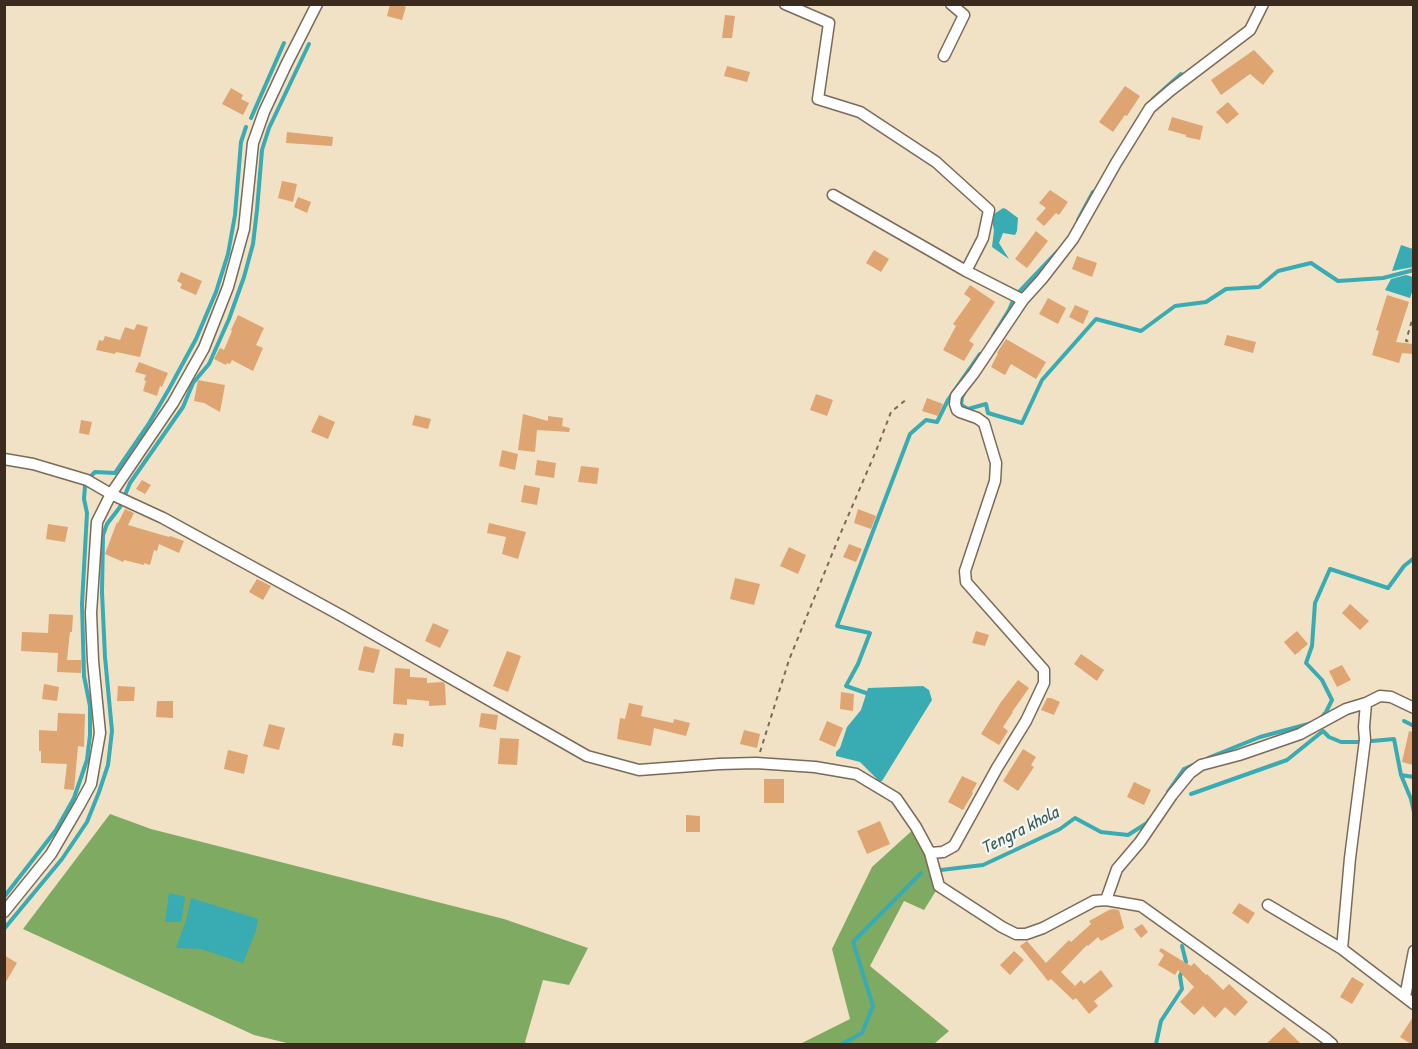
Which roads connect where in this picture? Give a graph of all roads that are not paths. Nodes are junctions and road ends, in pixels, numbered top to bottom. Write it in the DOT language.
graph roads {
  1 [pos="317,4"];
  2 [pos="785,4"];
  3 [pos="951,4"];
  4 [pos="1263,4"];
  5 [pos="944,56"];
  6 [pos="832,195"];
  7 [pos="966,271"];
  8 [pos="1023,300"];
  9 [pos="4,459"];
  10 [pos="111,494"];
  11 [pos="1366,703"];
  12 [pos="1413,708"];
  13 [pos="930,853"];
  14 [pos="1106,900"];
  15 [pos="1268,905"];
  16 [pos="4,912"];
  17 [pos="1342,949"];
  18 [pos="1413,951"];
  19 [pos="1409,1000"];
  20 [pos="1332,1044"];
  1 -- 10 [label="street"];
  2 -- 7 [label="street"];
  3 -- 5 [label="street"];
  4 -- 8 [label="street"];
  6 -- 7 [label="street"];
  7 -- 8 [label="street"];
  8 -- 13 [label="street"];
  9 -- 10 [label="street"];
  10 -- 13 [label="street"];
  10 -- 16 [label="street"];
  11 -- 12 [label="street"];
  11 -- 14 [label="street"];
  11 -- 17 [label="street"];
  13 -- 14 [label="street"];
  14 -- 20 [label="street"];
  15 -- 17 [label="street"];
  17 -- 19 [label="street"];
  18 -- 19 [label="street"];
}
